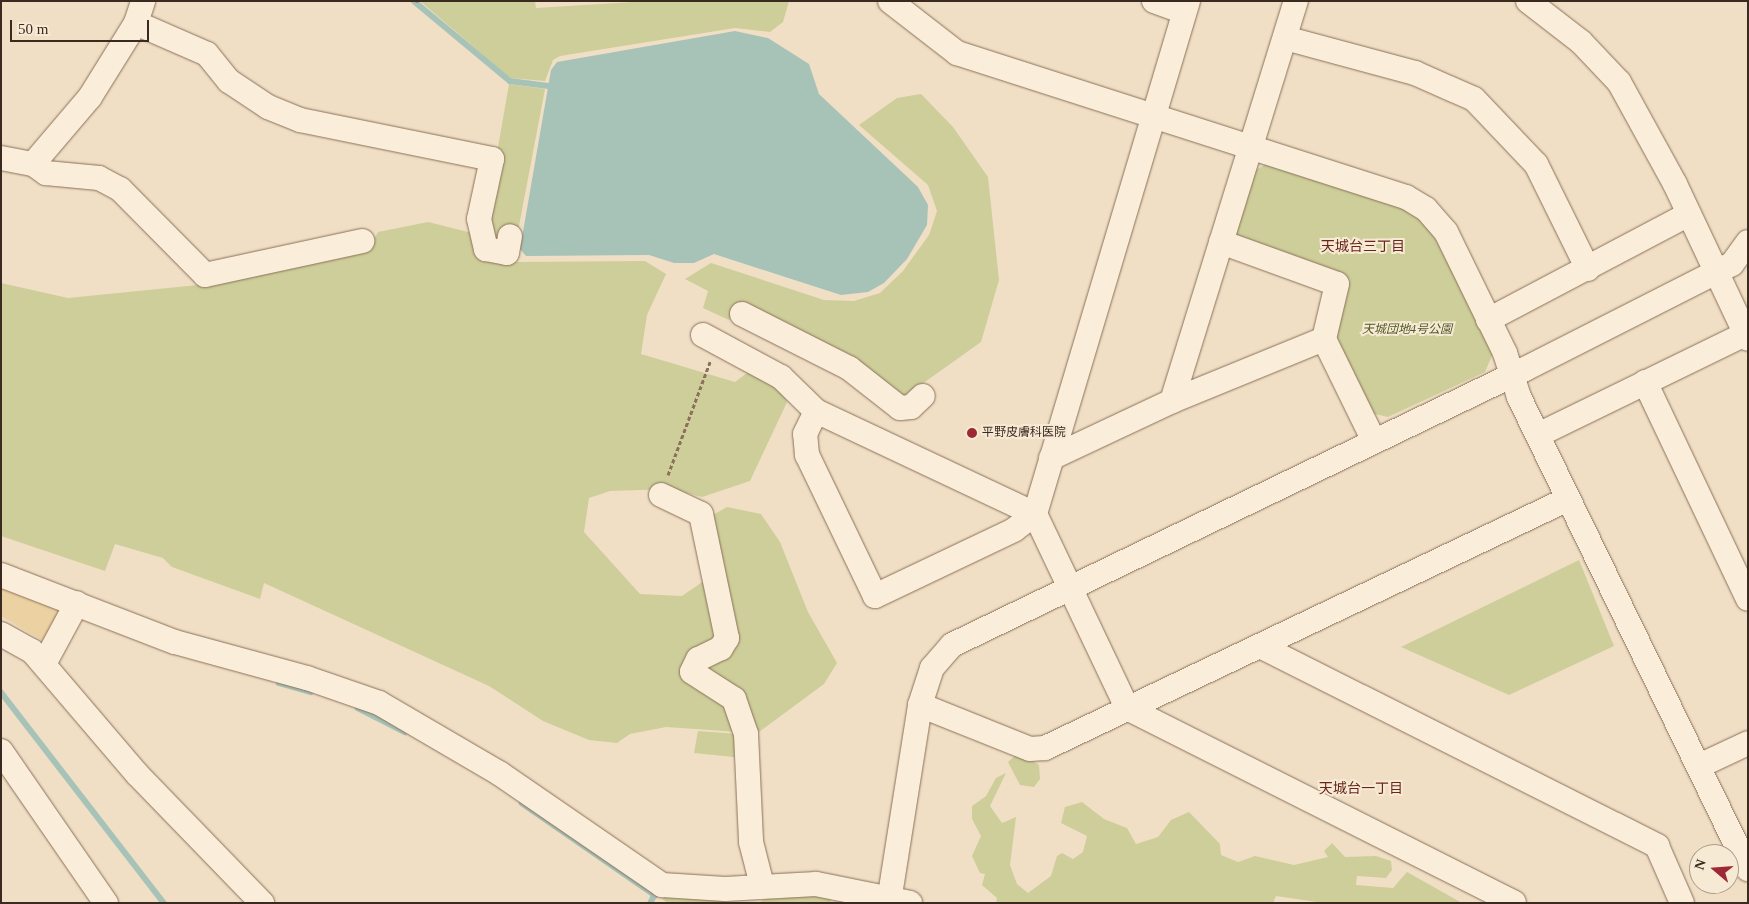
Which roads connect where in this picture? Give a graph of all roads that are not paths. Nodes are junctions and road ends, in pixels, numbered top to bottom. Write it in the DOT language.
graph roads {
  1 [pos="890,1"];
  2 [pos="1154,1"];
  3 [pos="1296,1"];
  4 [pos="1528,1"];
  5 [pos="1186,7"];
  6 [pos="140,12"];
  7 [pos="1285,38"];
  8 [pos="1154,117"];
  9 [pos="1250,149"];
  10 [pos="1,158"];
  11 [pos="33,164"];
  12 [pos="1689,214"];
  13 [pos="510,236"];
  14 [pos="362,241"];
  15 [pos="1221,242"];
  16 [pos="1748,242"];
  17 [pos="1588,269"];
  18 [pos="1716,270"];
  19 [pos="742,314"];
  20 [pos="1488,320"];
  21 [pos="1745,326"];
  22 [pos="710,339"];
  23 [pos="1324,339"];
  24 [pos="798,342"];
  25 [pos="1513,375"];
  26 [pos="781,377"];
  27 [pos="1645,382"];
  28 [pos="923,396"];
  29 [pos="1172,401"];
  30 [pos="816,411"];
  31 [pos="1538,435"];
  32 [pos="1374,441"];
  33 [pos="1051,458"];
  34 [pos="660,495"];
  35 [pos="1568,499"];
  36 [pos="1036,514"];
  37 [pos="1,574"];
  38 [pos="1070,588"];
  39 [pos="1748,599"];
  40 [pos="77,603"];
  41 [pos="1,634"];
  42 [pos="1260,646"];
  43 [pos="48,657"];
  44 [pos="920,705"];
  45 [pos="1128,708"];
  46 [pos="1748,743"];
  47 [pos="1,751"];
  48 [pos="1699,766"];
  49 [pos="1748,869"];
  50 [pos="751,891"];
  51 [pos="900,899"];
  52 [pos="106,903"];
  53 [pos="262,903"];
  54 [pos="1514,903"];
  55 [pos="1682,903"];
  1 -- 8 [label="street"];
  2 -- 5 [label="street"];
  3 -- 7 [label="street"];
  4 -- 12 [label="street"];
  5 -- 8 [label="street"];
  6 -- 11 [label="street"];
  6 -- 13 [label="street"];
  7 -- 9 [label="street"];
  7 -- 17 [label="street"];
  8 -- 9 [label="street"];
  8 -- 33 [label="street"];
  9 -- 15 [label="street"];
  9 -- 20 [label="street"];
  10 -- 11 [label="street"];
  11 -- 14 [label="street"];
  12 -- 17 [label="street"];
  12 -- 18 [label="street"];
  15 -- 23 [label="street"];
  15 -- 29 [label="street"];
  16 -- 18 [label="street"];
  17 -- 20 [label="street"];
  18 -- 21 [label="street"];
  18 -- 25 [label="street"];
  19 -- 24 [label="street"];
  20 -- 25 [label="street"];
  21 -- 27 [label="street"];
  22 -- 26 [label="street"];
  23 -- 29 [label="street"];
  23 -- 32 [label="street"];
  24 -- 26 [label="street"];
  24 -- 28 [label="street"];
  25 -- 31 [label="street"];
  25 -- 32 [label="street"];
  26 -- 30 [label="street"];
  27 -- 31 [label="street"];
  27 -- 39 [label="street"];
  29 -- 33 [label="street"];
  30 -- 36 [label="street"];
  30 -- 36 [label="street"];
  31 -- 35 [label="street"];
  32 -- 38 [label="street"];
  33 -- 36 [label="street"];
  34 -- 50 [label="street"];
  35 -- 42 [label="street"];
  35 -- 48 [label="street"];
  36 -- 38 [label="street"];
  37 -- 40 [label="street"];
  38 -- 44 [label="street"];
  38 -- 45 [label="street"];
  40 -- 43 [label="street"];
  40 -- 50 [label="street"];
  41 -- 43 [label="street"];
  42 -- 45 [label="street"];
  42 -- 55 [label="street"];
  43 -- 53 [label="street"];
  44 -- 45 [label="street"];
  44 -- 51 [label="street"];
  45 -- 54 [label="street"];
  46 -- 48 [label="street"];
  47 -- 52 [label="street"];
  48 -- 49 [label="street"];
  50 -- 51 [label="street"];
}
